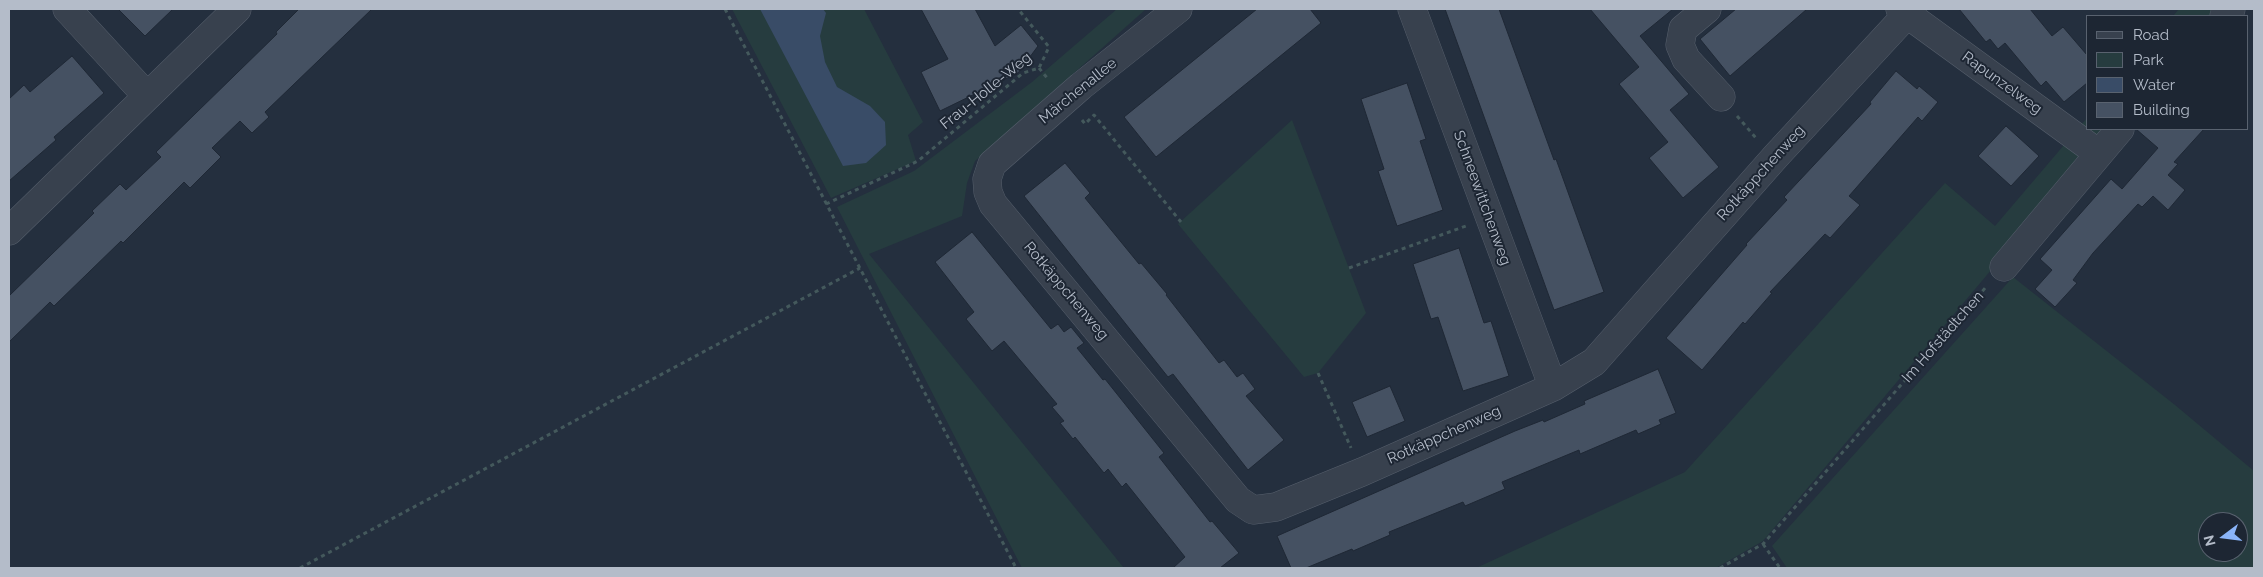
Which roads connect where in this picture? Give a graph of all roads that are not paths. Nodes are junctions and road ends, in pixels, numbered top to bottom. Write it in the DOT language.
graph roads {
  1 [pos="67,9"];
  2 [pos="237,9"];
  3 [pos="1178,9"];
  4 [pos="1412,9"];
  5 [pos="1707,9"];
  6 [pos="1905,11"];
  7 [pos="146,95"];
  8 [pos="1721,97"];
  9 [pos="2119,130"];
  10 [pos="2098,153"];
  11 [pos="987,179"];
  12 [pos="9,231"];
  13 [pos="2004,267"];
  14 [pos="1553,387"];
  1 -- 7 [label="street"];
  2 -- 7 [label="street"];
  3 -- 11 [label="street, Märchenallee"];
  4 -- 14 [label="street, Schneewittchenweg"];
  5 -- 8 [label="street"];
  6 -- 10 [label="street, Rapunzelweg"];
  6 -- 14 [label="street, Rotkäppchenweg"];
  7 -- 12 [label="street"];
  9 -- 10 [label="street"];
  10 -- 13 [label="street"];
  11 -- 14 [label="street, Rotkäppchenweg"];
}
